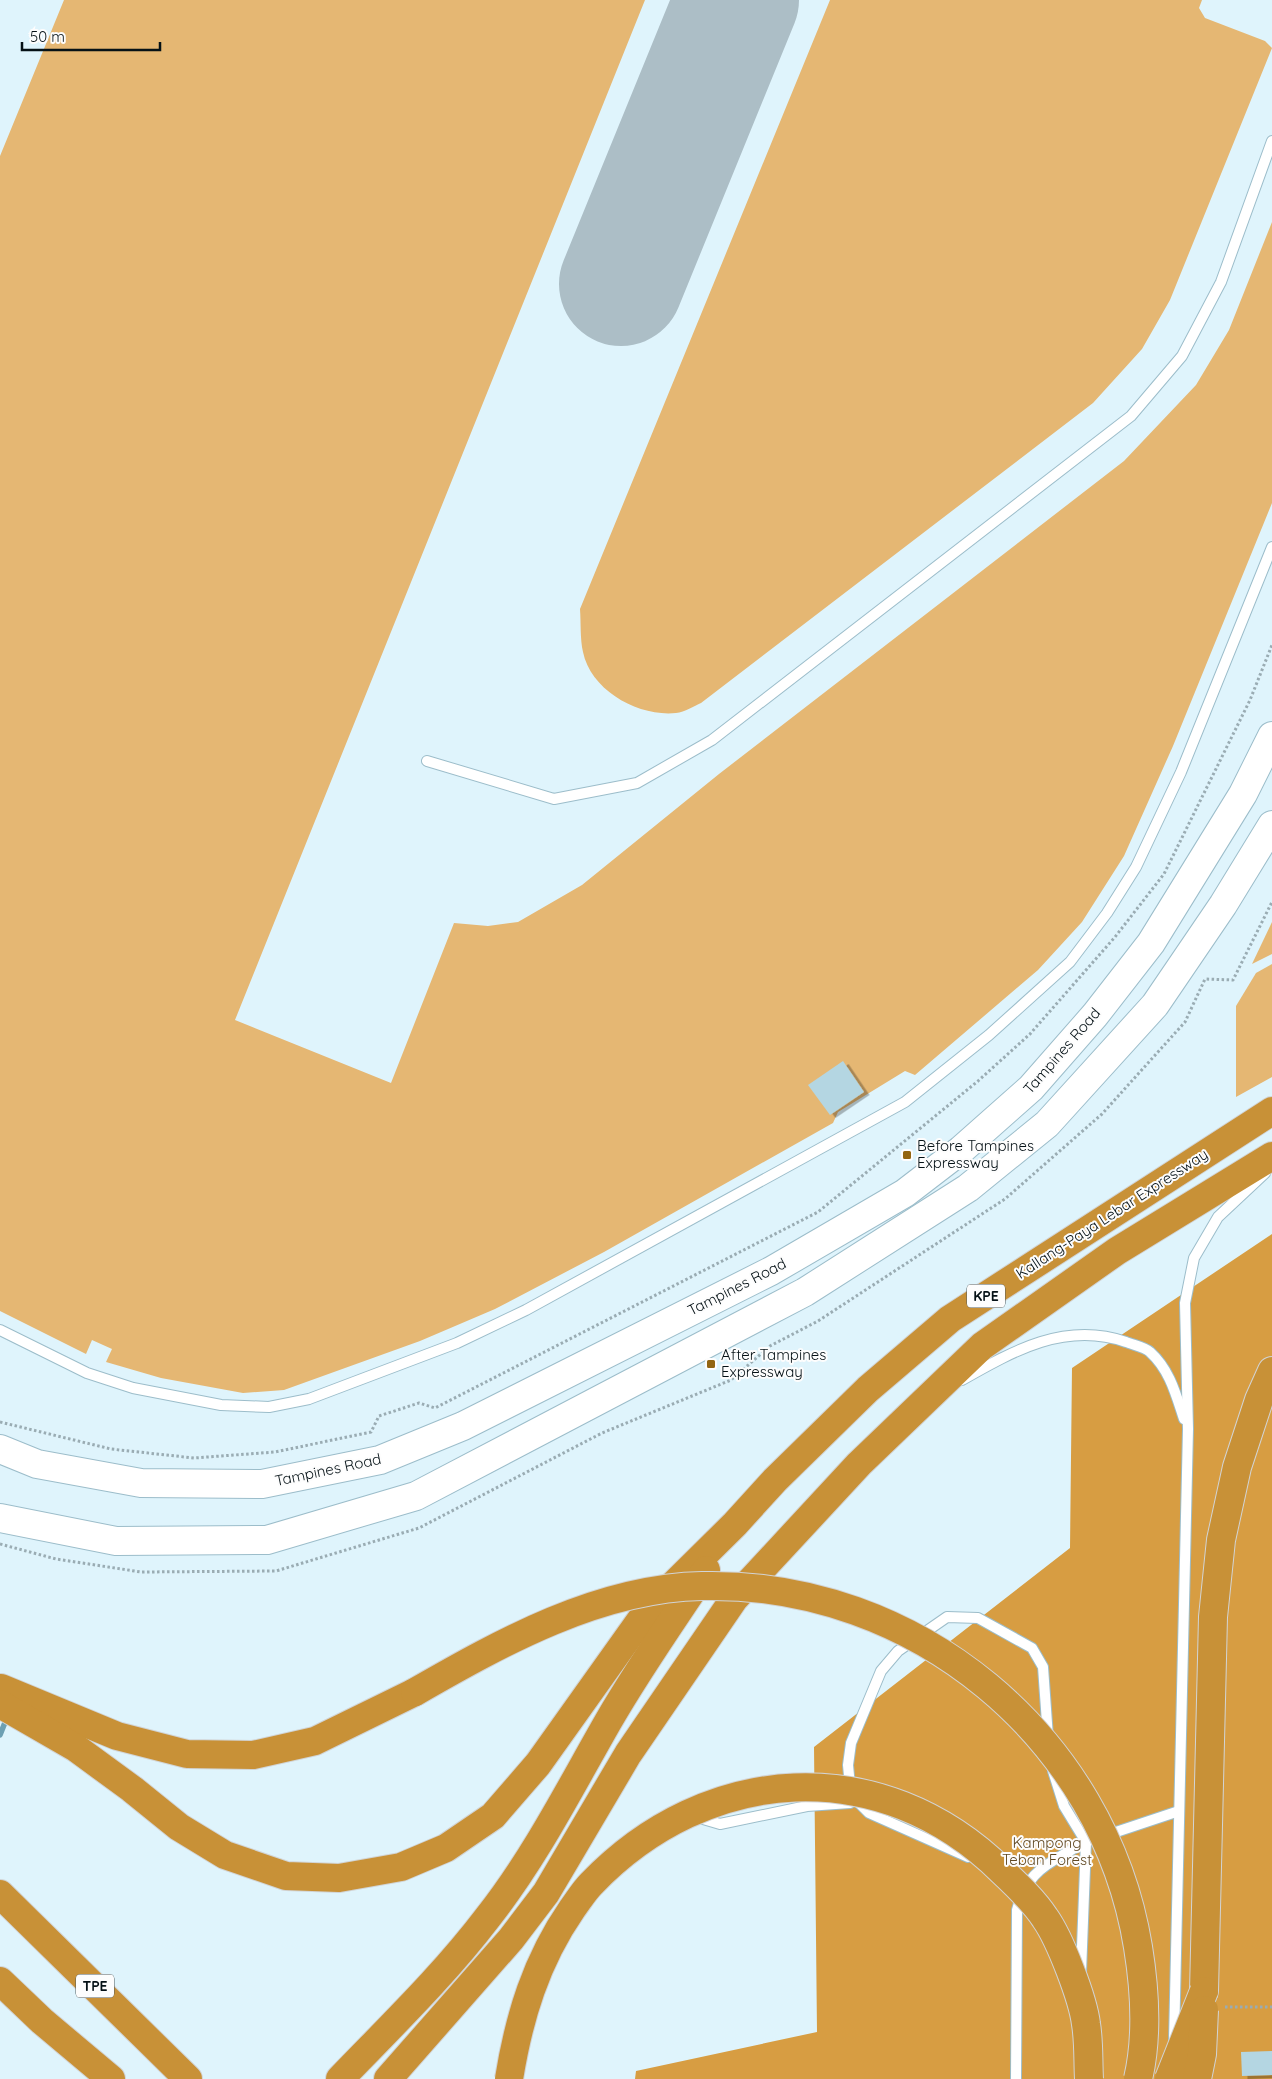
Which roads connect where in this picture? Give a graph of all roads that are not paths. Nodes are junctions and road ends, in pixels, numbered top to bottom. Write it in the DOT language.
graph roads {
  1 [pos="1272,141"];
  2 [pos="1272,547"];
  3 [pos="1272,736"];
  4 [pos="427,761"];
  5 [pos="1272,825"];
  6 [pos="1272,1111"];
  7 [pos="1272,1156"];
  8 [pos="1272,1167"];
  9 [pos="0,1330"];
  10 [pos="1272,1371"];
  11 [pos="928,1399"];
  12 [pos="1188,1429"];
  13 [pos="0,1449"];
  14 [pos="0,1518"];
  15 [pos="735,1524"];
  16 [pos="0,1687"];
  17 [pos="0,1704"];
  18 [pos="858,1802"];
  19 [pos="693,1808"];
  20 [pos="1179,1811"];
  21 [pos="1086,1842"];
  22 [pos="1027,1884"];
  23 [pos="0,1894"];
  24 [pos="0,1981"];
  25 [pos="1204,1991"];
  26 [pos="42,2021"];
  27 [pos="1083,2074"];
  28 [pos="85,2079"];
  29 [pos="111,2079"];
  30 [pos="188,2079"];
  31 [pos="340,2079"];
  32 [pos="388,2079"];
  33 [pos="509,2079"];
  34 [pos="1016,2079"];
  35 [pos="1138,2079"];
  36 [pos="1169,2079"];
  37 [pos="1174,2079"];
  38 [pos="1197,2079"];
  1 -- 4 [label="lane"];
  2 -- 9 [label="lane"];
  3 -- 13 [label="main road, Tampines Road"];
  5 -- 14 [label="main road"];
  6 -- 15 [label="highway, Kallang-Paya Lebar Expressway / KPE"];
  7 -- 11 [label="highway, KPE"];
  8 -- 12 [label="lane"];
  10 -- 25 [label="highway"];
  11 -- 12 [label="lane"];
  11 -- 32 [label="highway, KPE"];
  12 -- 20 [label="lane"];
  15 -- 17 [label="highway"];
  15 -- 31 [label="highway"];
  16 -- 35 [label="highway, bridge"];
  18 -- 19 [label="lane"];
  18 -- 21 [label="lane"];
  18 -- 22 [label="lane"];
  20 -- 21 [label="lane"];
  20 -- 37 [label="lane"];
  21 -- 22 [label="lane"];
  21 -- 27 [label="lane"];
  22 -- 34 [label="lane"];
  23 -- 30 [label="highway, TPE"];
  24 -- 26 [label="highway"];
  25 -- 36 [label="highway, bridge"];
  25 -- 38 [label="highway, bridge"];
  26 -- 28 [label="highway"];
  26 -- 29 [label="highway"];
  27 -- 33 [label="highway, bridge"];
}
